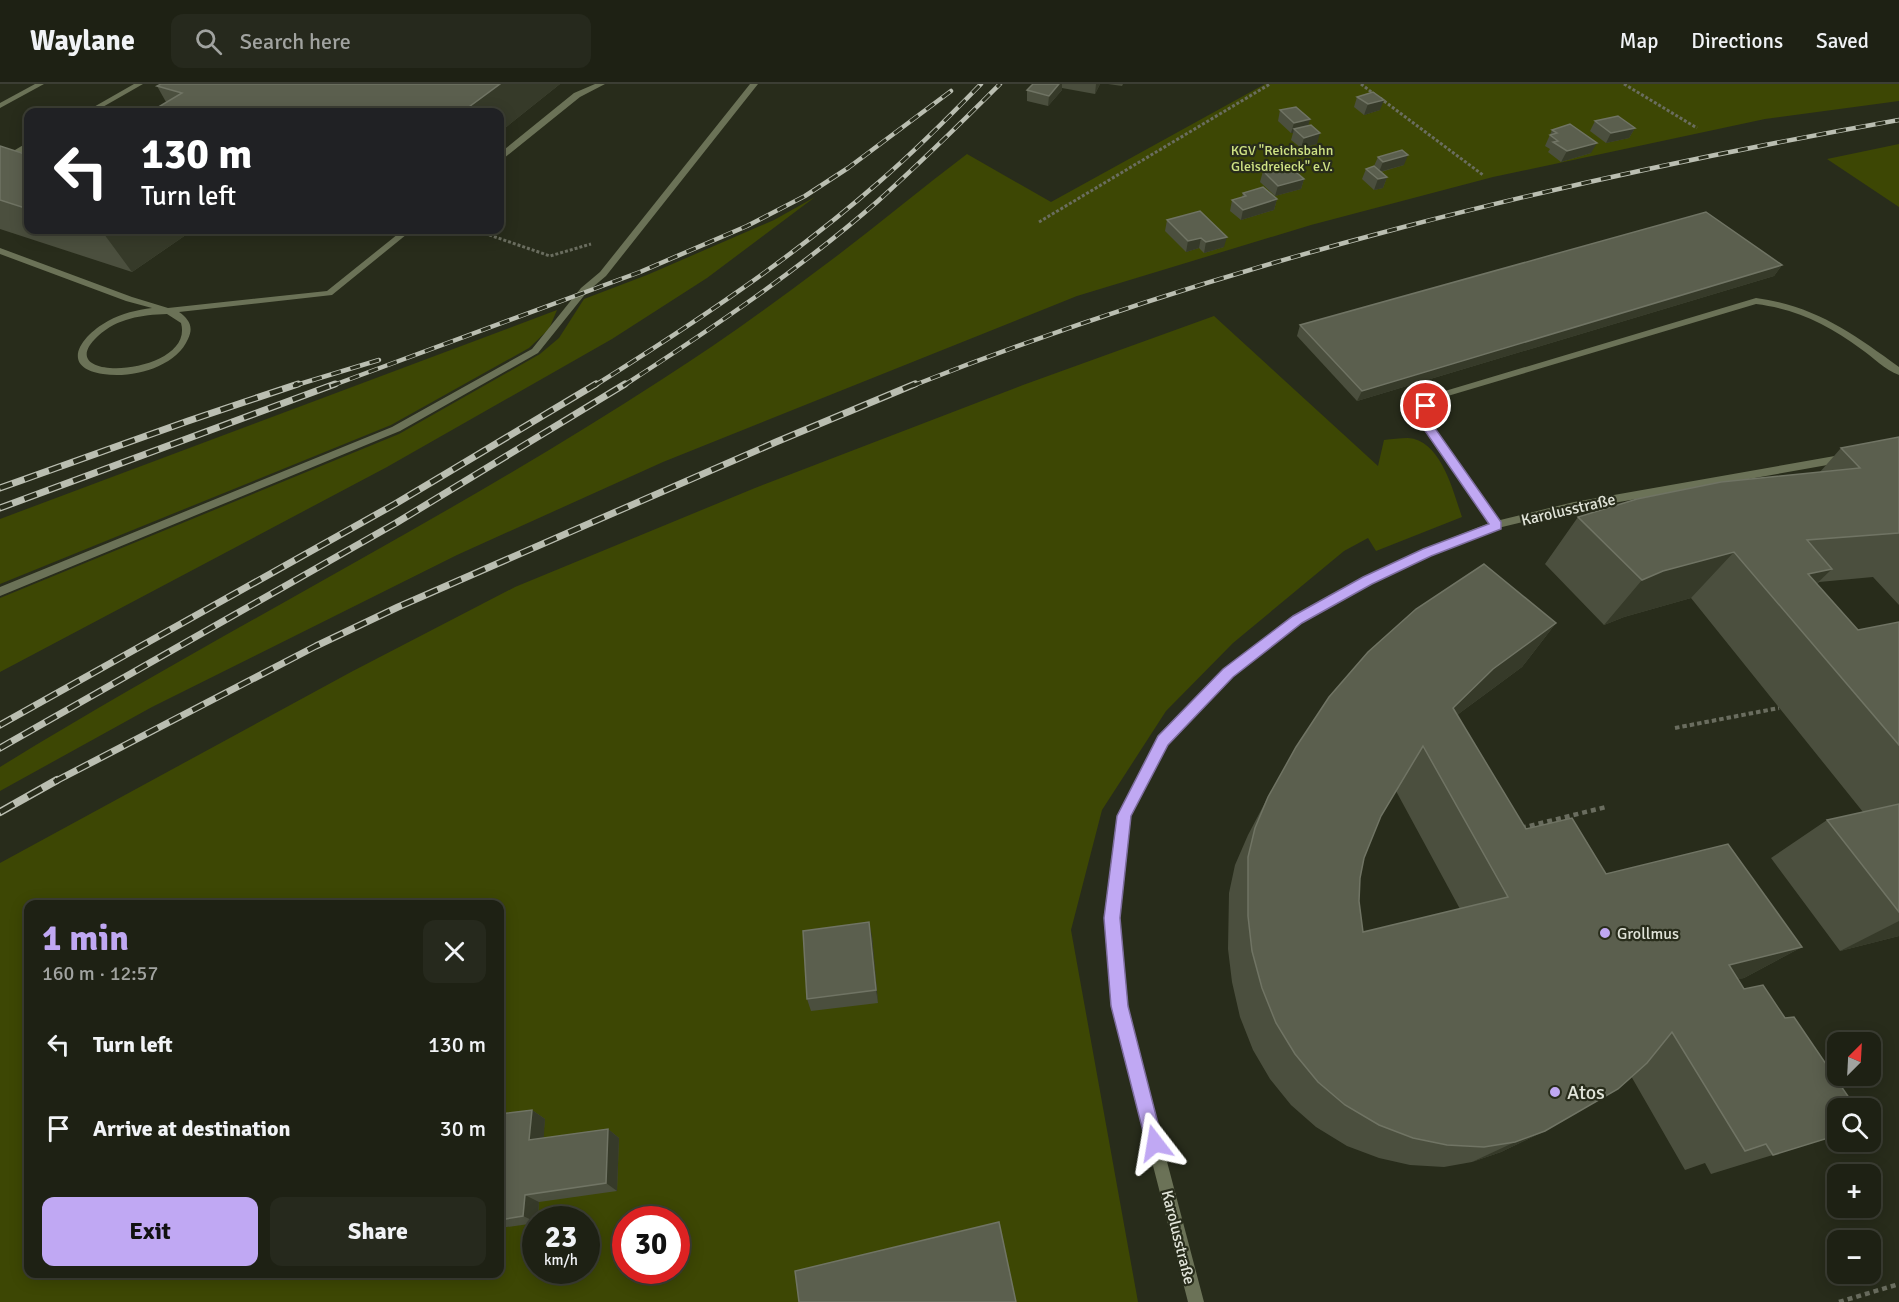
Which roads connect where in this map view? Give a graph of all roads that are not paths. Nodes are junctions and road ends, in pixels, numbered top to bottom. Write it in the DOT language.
graph roads {
  1 [pos="40,84"];
  2 [pos="140,84"];
  3 [pos="601,84"];
  4 [pos="754,84"];
  5 [pos="0,106"];
  6 [pos="96,108"];
  7 [pos="24,148"];
  8 [pos="504,154"];
  9 [pos="0,162"];
  10 [pos="403,234"];
  11 [pos="0,251"];
  12 [pos="165,311"];
  13 [pos="1899,372"];
  14 [pos="1854,457"];
  15 [pos="1496,525"];
  16 [pos="0,592"];
  17 [pos="1196,1302"];
  1 -- 5 [label="street"];
  2 -- 6 [label="street"];
  3 -- 8 [label="street"];
  4 -- 16 [label="street"];
  7 -- 9 [label="street"];
  10 -- 12 [label="street"];
  11 -- 12 [label="street"];
  12 -- 12 [label="street"];
  13 -- 15 [label="street"];
  14 -- 15 [label="street, Karolusstraße"];
  15 -- 17 [label="street, Karolusstraße"];
}
